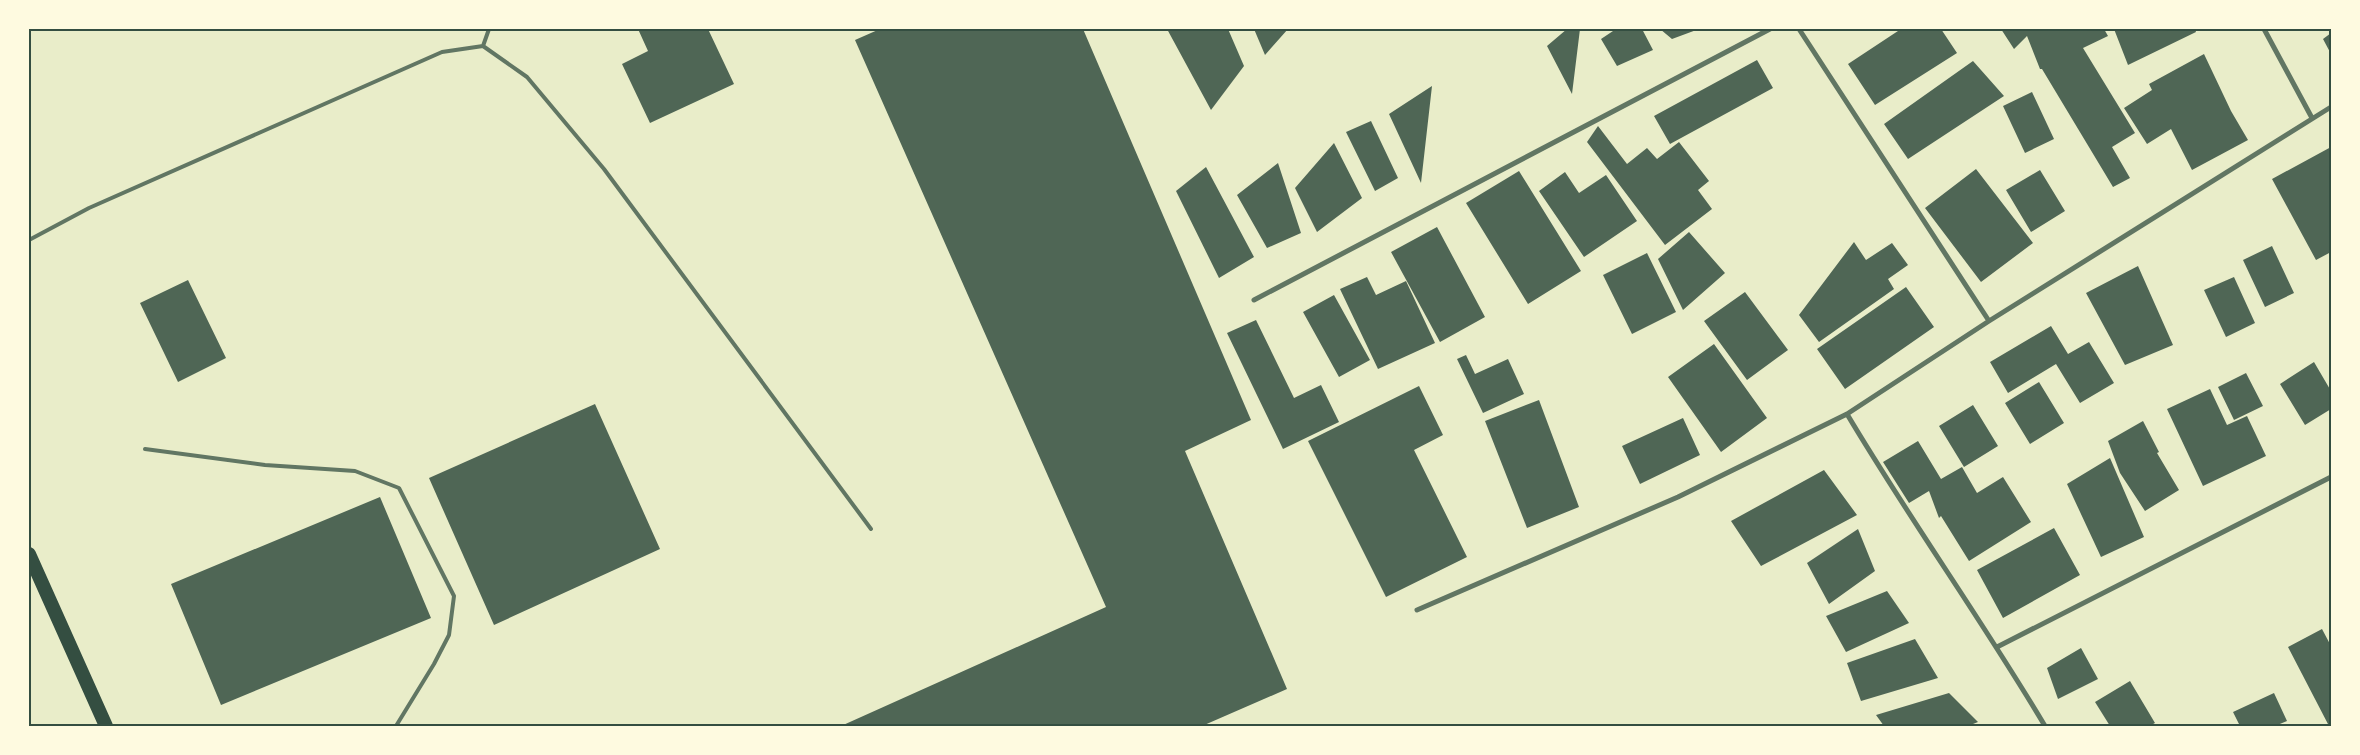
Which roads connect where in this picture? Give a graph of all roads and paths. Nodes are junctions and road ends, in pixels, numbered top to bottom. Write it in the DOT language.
graph roads {
  1 [pos="489,29"];
  2 [pos="1770,29"];
  3 [pos="1798,29"];
  4 [pos="2264,29"];
  5 [pos="483,46"];
  6 [pos="2331,107"];
  7 [pos="2312,118"];
  8 [pos="29,240"];
  9 [pos="1254,300"];
  10 [pos="1989,321"];
  11 [pos="1847,414"];
  12 [pos="145,449"];
  13 [pos="2331,476"];
  14 [pos="872,528"];
  15 [pos="29,554"];
  16 [pos="1417,610"];
  17 [pos="1997,646"];
  18 [pos="106,726"];
  19 [pos="396,726"];
  20 [pos="2045,726"];
  1 -- 5 [label="lane"];
  2 -- 9 [label="street"];
  3 -- 10 [label="street"];
  4 -- 7 [label="street"];
  5 -- 8 [label="lane"];
  5 -- 14 [label="lane"];
  6 -- 7 [label="street"];
  7 -- 10 [label="street"];
  10 -- 11 [label="street"];
  11 -- 16 [label="street"];
  11 -- 17 [label="street"];
  12 -- 19 [label="lane"];
  13 -- 17 [label="street"];
  15 -- 18 [label="highway"];
  17 -- 20 [label="street"];
}
